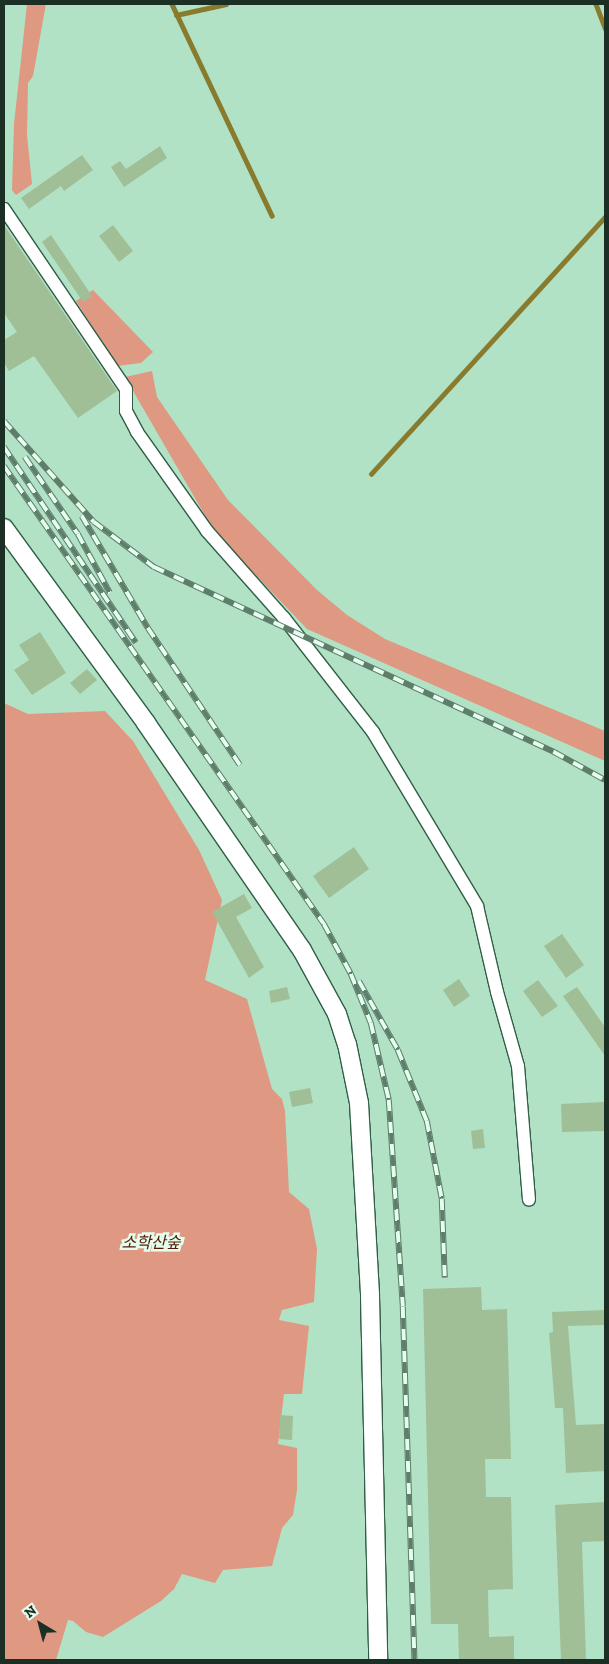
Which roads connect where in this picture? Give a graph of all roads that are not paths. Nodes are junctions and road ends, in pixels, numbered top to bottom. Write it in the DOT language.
graph roads {
  1 [pos="4,209"];
  2 [pos="4,528"];
  3 [pos="529,1200"];
  4 [pos="378,1660"];
  1 -- 3 [label="street"];
  2 -- 4 [label="street"];
}
